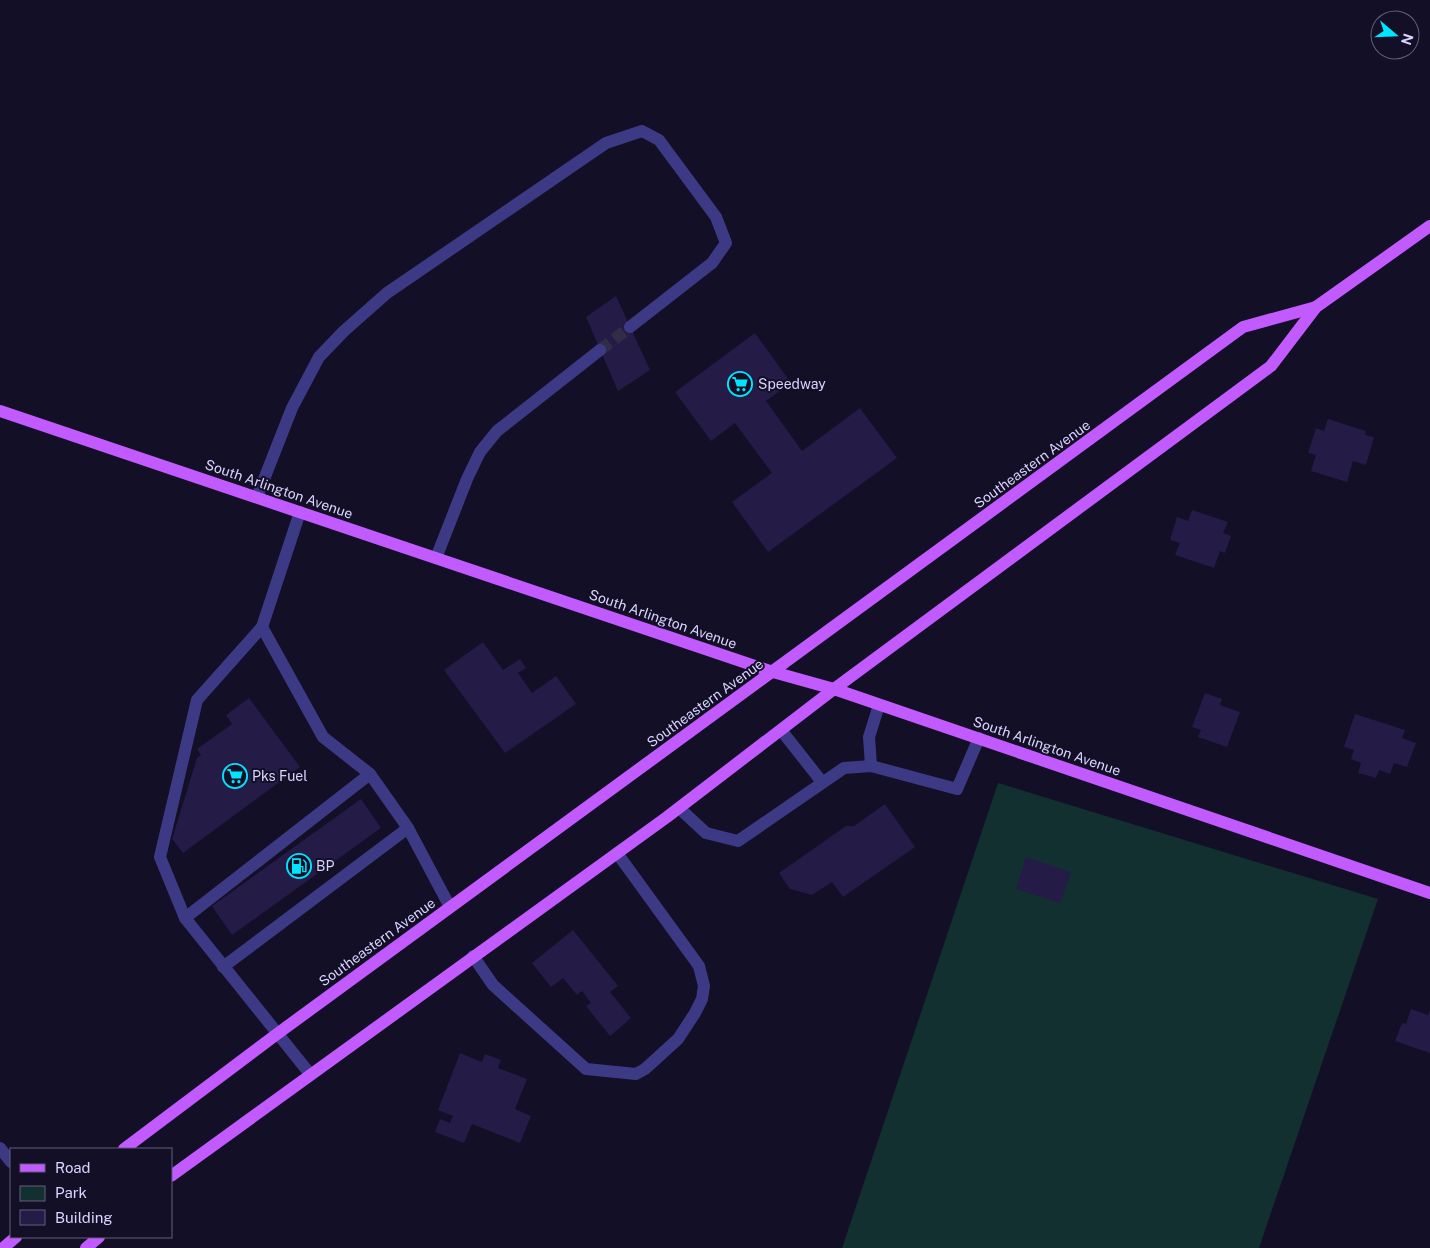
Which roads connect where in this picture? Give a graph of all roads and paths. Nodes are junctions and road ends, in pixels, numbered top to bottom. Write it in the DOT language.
graph roads {
  1 [pos="1430,226"];
  2 [pos="1316,307"];
  3 [pos="630,327"];
  4 [pos="600,350"];
  5 [pos="0,411"];
  6 [pos="257,497"];
  7 [pos="300,512"];
  8 [pos="436,558"];
  9 [pos="262,627"];
  10 [pos="774,672"];
  11 [pos="834,689"];
  12 [pos="879,705"];
  13 [pos="780,730"];
  14 [pos="979,738"];
  15 [pos="871,766"];
  16 [pos="370,774"];
  17 [pos="822,782"];
  18 [pos="679,808"];
  19 [pos="408,828"];
  20 [pos="617,853"];
  21 [pos="1430,893"];
  22 [pos="450,907"];
  23 [pos="185,918"];
  24 [pos="473,956"];
  25 [pos="223,967"];
  26 [pos="276,1034"];
  27 [pos="310,1074"];
  28 [pos="0,1148"];
  29 [pos="125,1148"];
  30 [pos="10,1161"];
  31 [pos="172,1175"];
  32 [pos="15,1238"];
  33 [pos="98,1238"];
  34 [pos="3,1248"];
  35 [pos="86,1248"];
  1 -- 2 [label="main road, Southeastern Avenue"];
  2 -- 10 [label="main road, Southeastern Avenue"];
  2 -- 11 [label="main road, Southeastern Avenue"];
  3 -- 6 [label="lane"];
  4 -- 8 [label="lane"];
  5 -- 6 [label="main road, South Arlington Avenue"];
  6 -- 7 [label="main road, South Arlington Avenue"];
  7 -- 8 [label="main road, South Arlington Avenue"];
  7 -- 9 [label="lane"];
  8 -- 10 [label="main road, South Arlington Avenue"];
  9 -- 16 [label="lane"];
  9 -- 23 [label="lane"];
  10 -- 11 [label="main road, South Arlington Avenue"];
  10 -- 22 [label="main road, Southeastern Avenue"];
  11 -- 12 [label="main road, South Arlington Avenue"];
  11 -- 13 [label="main road, Southeastern Avenue"];
  12 -- 14 [label="main road, South Arlington Avenue"];
  12 -- 15 [label="lane"];
  13 -- 17 [label="lane"];
  13 -- 18 [label="main road, Southeastern Avenue"];
  14 -- 15 [label="lane"];
  14 -- 21 [label="main road, South Arlington Avenue"];
  15 -- 17 [label="lane"];
  16 -- 19 [label="lane"];
  16 -- 23 [label="lane"];
  17 -- 18 [label="lane"];
  18 -- 20 [label="main road, Southeastern Avenue"];
  19 -- 22 [label="lane"];
  19 -- 25 [label="lane"];
  20 -- 24 [label="main road, Southeastern Avenue"];
  20 -- 24 [label="lane"];
  22 -- 26 [label="main road, Southeastern Avenue"];
  23 -- 25 [label="lane"];
  24 -- 27 [label="main road, Southeastern Avenue"];
  25 -- 26 [label="lane"];
  26 -- 27 [label="lane"];
  26 -- 29 [label="main road, Southeastern Avenue"];
  27 -- 31 [label="main road, Southeastern Avenue"];
  28 -- 30 [label="lane"];
  32 -- 34 [label="main road"];
  33 -- 35 [label="main road"];
}
